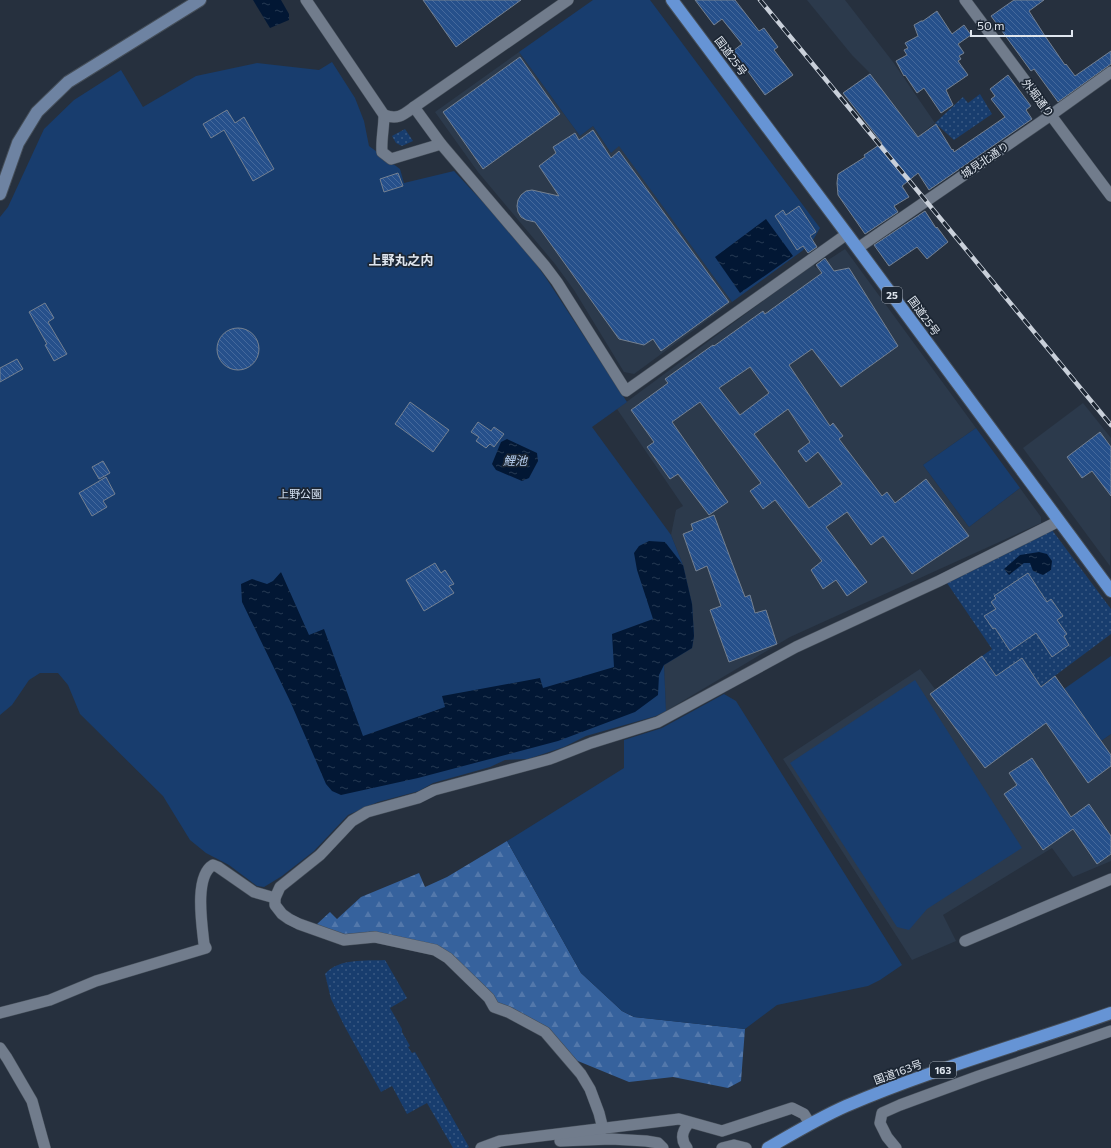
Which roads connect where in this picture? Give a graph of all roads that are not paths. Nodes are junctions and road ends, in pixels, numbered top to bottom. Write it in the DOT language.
graph roads {
  1 [pos="200,0"];
  2 [pos="306,0"];
  3 [pos="568,0"];
  4 [pos="672,0"];
  5 [pos="965,0"];
  6 [pos="1111,72"];
  7 [pos="414,107"];
  8 [pos="384,115"];
  9 [pos="1051,115"];
  10 [pos="441,144"];
  11 [pos="0,194"];
  12 [pos="1111,196"];
  13 [pos="847,234"];
  14 [pos="858,248"];
  15 [pos="1058,521"];
  16 [pos="1110,586"];
  17 [pos="1111,878"];
  18 [pos="275,898"];
  19 [pos="965,941"];
  20 [pos="0,1013"];
  21 [pos="1111,1013"];
  22 [pos="1111,1031"];
  23 [pos="0,1048"];
  24 [pos="689,1123"];
  25 [pos="810,1124"];
  26 [pos="603,1129"];
  27 [pos="534,1138"];
  28 [pos="45,1148"];
  29 [pos="481,1148"];
  30 [pos="663,1148"];
  31 [pos="687,1148"];
  32 [pos="722,1148"];
  33 [pos="746,1148"];
  34 [pos="768,1148"];
  35 [pos="896,1148"];
  1 -- 11 [label="street"];
  2 -- 8 [label="street"];
  3 -- 7 [label="street"];
  4 -- 13 [label="highway, 国道25号 / 25"];
  5 -- 9 [label="street, 外堀通り"];
  6 -- 9 [label="street, 城見北通り"];
  7 -- 8 [label="street"];
  7 -- 10 [label="street"];
  8 -- 10 [label="street"];
  9 -- 12 [label="street, 外堀通り"];
  9 -- 14 [label="street, 城見北通り"];
  10 -- 13 [label="street"];
  13 -- 14 [label="highway, 国道25号 / 25"];
  14 -- 15 [label="highway, 国道25号 / 25"];
  15 -- 16 [label="highway, 国道25号 / 25"];
  15 -- 18 [label="street"];
  17 -- 19 [label="street"];
  18 -- 20 [label="street"];
  18 -- 26 [label="street"];
  21 -- 25 [label="highway, 国道163号 / 163"];
  22 -- 35 [label="street"];
  23 -- 28 [label="street"];
  24 -- 25 [label="street"];
  24 -- 26 [label="street"];
  24 -- 31 [label="street"];
  25 -- 34 [label="highway, 国道163号 / 163"];
  26 -- 27 [label="street"];
  27 -- 29 [label="street"];
  27 -- 30 [label="street"];
  32 -- 33 [label="street"];
}
